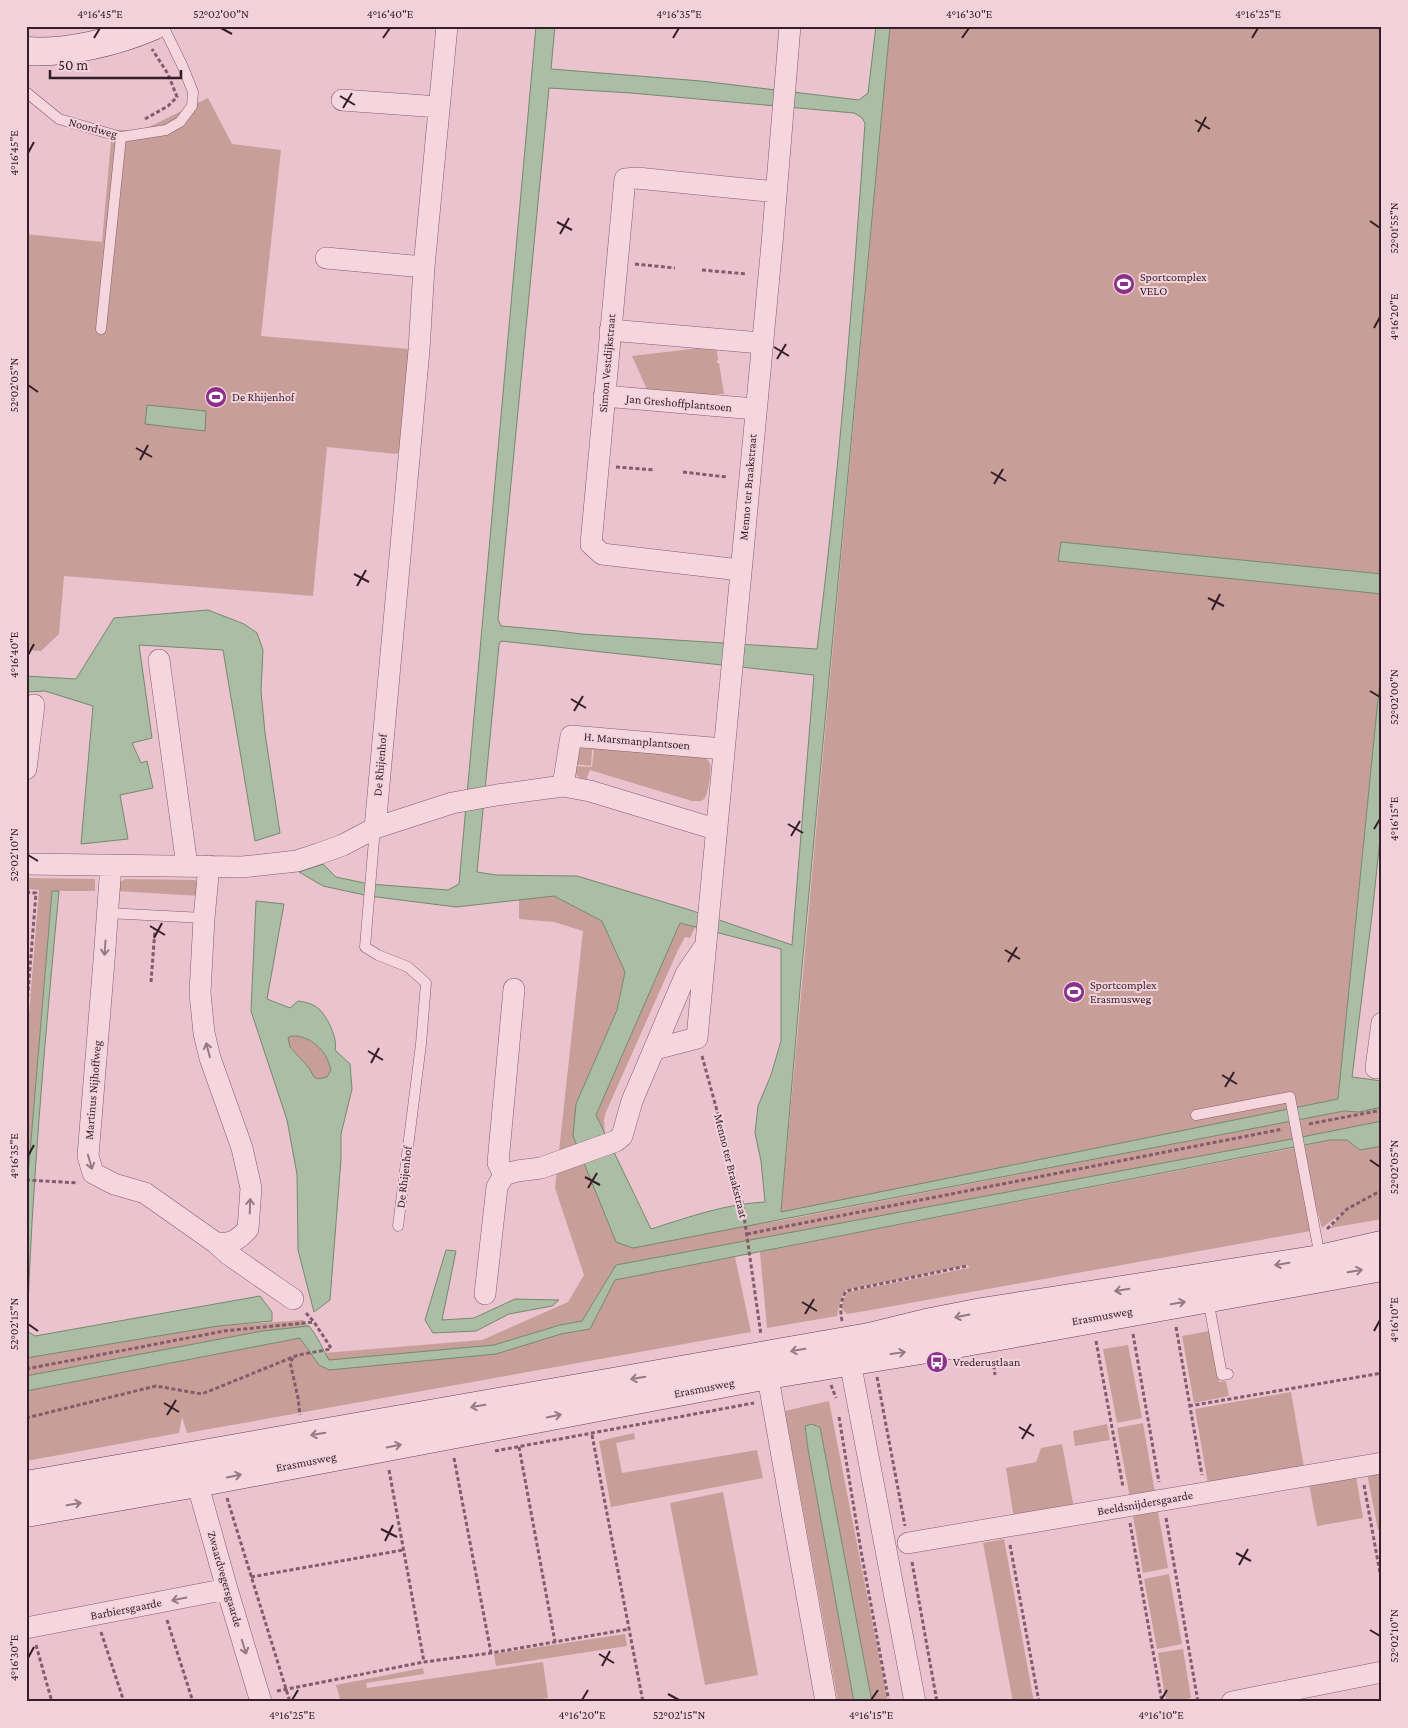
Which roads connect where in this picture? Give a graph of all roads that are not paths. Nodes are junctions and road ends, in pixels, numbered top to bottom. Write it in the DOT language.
graph roads {
  1 [pos="87,26"];
  2 [pos="447,26"];
  3 [pos="790,26"];
  4 [pos="152,28"];
  5 [pos="26,40"];
  6 [pos="26,51"];
  7 [pos="26,92"];
  8 [pos="342,100"];
  9 [pos="439,107"];
  10 [pos="122,137"];
  11 [pos="776,192"];
  12 [pos="326,258"];
  13 [pos="424,267"];
  14 [pos="101,329"];
  15 [pos="610,330"];
  16 [pos="761,343"];
  17 [pos="604,396"];
  18 [pos="755,409"];
  19 [pos="740,570"];
  20 [pos="159,660"];
  21 [pos="34,705"];
  22 [pos="724,749"];
  23 [pos="26,769"];
  24 [pos="563,786"];
  25 [pos="375,828"];
  26 [pos="715,829"];
  27 [pos="26,864"];
  28 [pos="110,864"];
  29 [pos="187,866"];
  30 [pos="209,866"];
  31 [pos="107,913"];
  32 [pos="204,918"];
  33 [pos="705,944"];
  34 [pos="514,989"];
  35 [pos="1382,1023"];
  36 [pos="655,1049"];
  37 [pos="1376,1068"];
  38 [pos="1196,1114"];
  39 [pos="504,1174"];
  40 [pos="398,1226"];
  41 [pos="248,1229"];
  42 [pos="216,1243"];
  43 [pos="1382,1245"];
  44 [pos="1320,1258"];
  45 [pos="248,1267"];
  46 [pos="1382,1267"];
  47 [pos="486,1294"];
  48 [pos="293,1299"];
  49 [pos="1211,1309"];
  50 [pos="850,1362"];
  51 [pos="1228,1374"];
  52 [pos="768,1377"];
  53 [pos="190,1456"];
  54 [pos="1382,1463"];
  55 [pos="26,1485"];
  56 [pos="200,1492"];
  57 [pos="26,1512"];
  58 [pos="908,1544"];
  59 [pos="227,1589"];
  60 [pos="29,1628"];
  61 [pos="1382,1672"];
  62 [pos="260,1699"];
  63 [pos="826,1702"];
  64 [pos="915,1702"];
  65 [pos="1232,1702"];
  1 -- 5 [label="main road"];
  2 -- 9 [label="street, De Rhijenhof"];
  3 -- 11 [label="street, Menno ter Braakstraat"];
  4 -- 6 [label="main road"];
  4 -- 10 [label="lane, Noordweg"];
  7 -- 10 [label="lane, Noordweg"];
  8 -- 9 [label="street"];
  9 -- 13 [label="street, De Rhijenhof"];
  10 -- 14 [label="lane"];
  11 -- 15 [label="street, Simon Vestdijkstraat"];
  11 -- 16 [label="street, Menno ter Braakstraat"];
  12 -- 13 [label="street"];
  13 -- 25 [label="street, De Rhijenhof"];
  15 -- 16 [label="street"];
  15 -- 17 [label="street, Simon Vestdijkstraat"];
  16 -- 18 [label="street, Menno ter Braakstraat"];
  17 -- 18 [label="street, Jan Greshoffplantsoen"];
  17 -- 19 [label="street, Simon Vestdijkstraat"];
  18 -- 19 [label="street, Menno ter Braakstraat"];
  19 -- 22 [label="street, Menno ter Braakstraat"];
  20 -- 29 [label="street"];
  21 -- 23 [label="street"];
  22 -- 24 [label="street, H. Marsmanplantsoen"];
  22 -- 26 [label="street, Menno ter Braakstraat"];
  24 -- 25 [label="street"];
  24 -- 26 [label="street"];
  25 -- 30 [label="street"];
  25 -- 40 [label="lane, De Rhijenhof"];
  26 -- 33 [label="street, Menno ter Braakstraat"];
  27 -- 28 [label="street"];
  28 -- 29 [label="street"];
  28 -- 31 [label="street, Martinus Nijhoffweg"];
  29 -- 30 [label="street"];
  30 -- 32 [label="street"];
  31 -- 32 [label="lane"];
  31 -- 42 [label="street, Martinus Nijhoffweg, one-way"];
  41 -- 32 [label="street, one-way"];
  33 -- 36 [label="street, Menno ter Braakstraat"];
  33 -- 36 [label="street, Menno ter Braakstraat"];
  34 -- 39 [label="street"];
  35 -- 37 [label="street"];
  36 -- 39 [label="street, Menno ter Braakstraat"];
  38 -- 44 [label="lane"];
  39 -- 47 [label="street"];
  41 -- 42 [label="street"];
  41 -- 45 [label="street"];
  42 -- 45 [label="street"];
  43 -- 44 [label="main road, Erasmusweg"];
  44 -- 46 [label="main road, Erasmusweg, one-way"];
  44 -- 49 [label="main road, Erasmusweg"];
  44 -- 50 [label="main road, Erasmusweg, one-way"];
  45 -- 48 [label="street"];
  50 -- 49 [label="main road, Erasmusweg, one-way"];
  49 -- 51 [label="lane"];
  50 -- 52 [label="main road, Erasmusweg"];
  50 -- 64 [label="street"];
  52 -- 53 [label="main road, Erasmusweg, one-way"];
  56 -- 52 [label="main road, Erasmusweg, one-way"];
  52 -- 63 [label="street"];
  53 -- 55 [label="main road, Erasmusweg"];
  53 -- 56 [label="street, Zwaardvegersgaarde"];
  54 -- 58 [label="street, Beeldsnijdersgaarde"];
  57 -- 56 [label="main road, Erasmusweg, one-way"];
  56 -- 59 [label="street, Zwaardvegersgaarde"];
  59 -- 60 [label="street, Barbiersgaarde, one-way"];
  59 -- 62 [label="street, Zwaardvegersgaarde, one-way"];
  61 -- 65 [label="street"];
}
